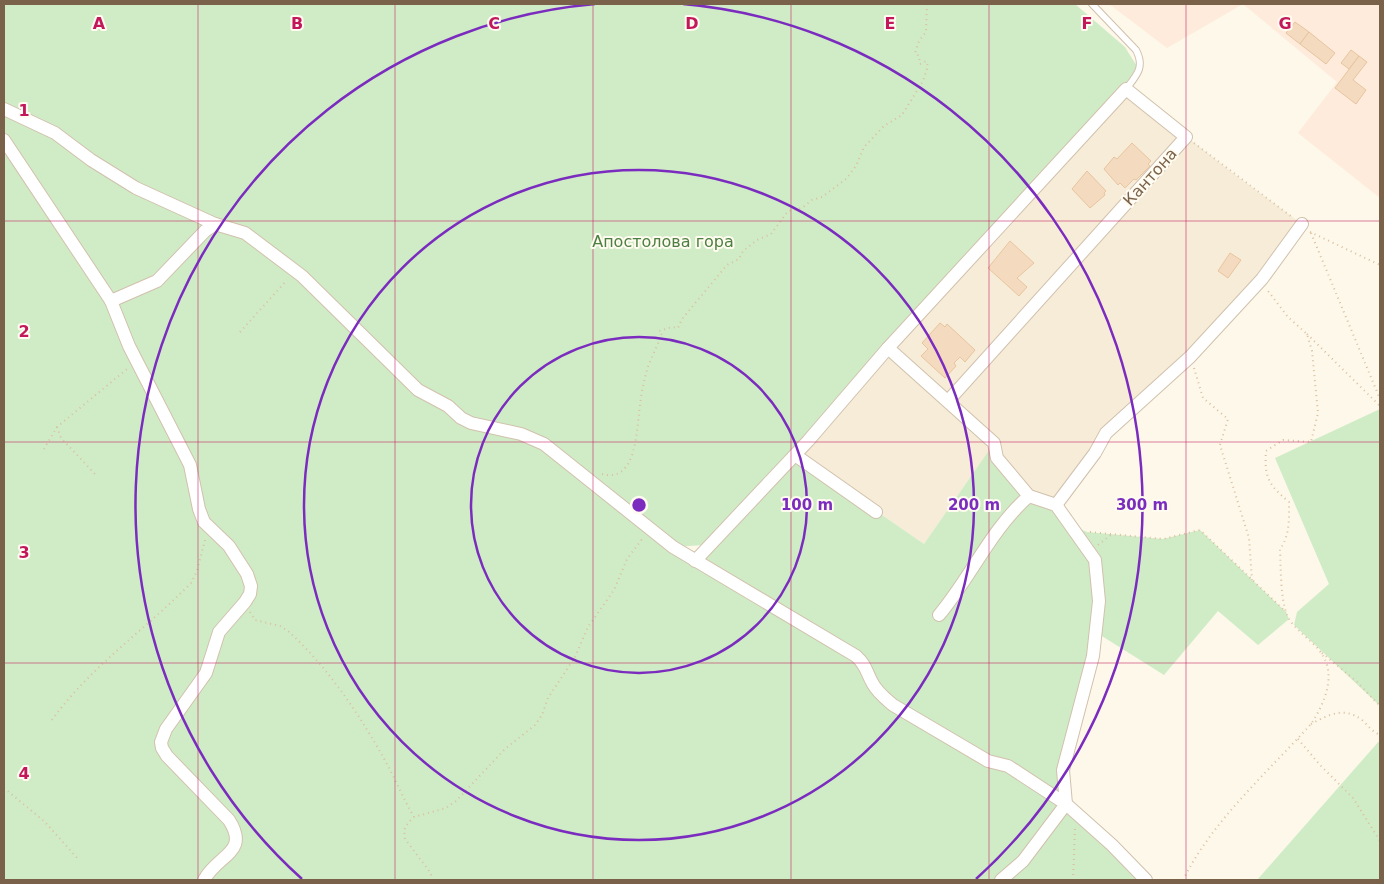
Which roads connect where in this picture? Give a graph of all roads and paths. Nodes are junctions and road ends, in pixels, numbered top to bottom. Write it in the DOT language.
graph roads {
  1 [pos="927,4"];
  2 [pos="1092,4"];
  3 [pos="1126,89"];
  4 [pos="4,109"];
  5 [pos="1186,137"];
  6 [pos="4,140"];
  7 [pos="215,224"];
  8 [pos="1306,228"];
  9 [pos="1380,265"];
  10 [pos="302,276"];
  11 [pos="1262,279"];
  12 [pos="111,301"];
  13 [pos="240,332"];
  14 [pos="1307,334"];
  15 [pos="130,346"];
  16 [pos="888,348"];
  17 [pos="1190,357"];
  18 [pos="1380,399"];
  19 [pos="948,401"];
  20 [pos="1380,406"];
  21 [pos="57,427"];
  22 [pos="44,449"];
  23 [pos="795,455"];
  24 [pos="95,474"];
  25 [pos="582,474"];
  26 [pos="1029,496"];
  27 [pos="1056,505"];
  28 [pos="876,512"];
  29 [pos="207,525"];
  30 [pos="649,530"];
  31 [pos="1087,532"];
  32 [pos="1112,534"];
  33 [pos="1090,551"];
  34 [pos="695,561"];
  35 [pos="1252,580"];
  36 [pos="245,602"];
  37 [pos="1286,612"];
  38 [pos="939,615"];
  39 [pos="1320,652"];
  40 [pos="1380,706"];
  41 [pos="52,720"];
  42 [pos="1311,724"];
  43 [pos="1380,735"];
  44 [pos="1298,738"];
  45 [pos="4,788"];
  46 [pos="1071,807"];
  47 [pos="414,817"];
  48 [pos="1380,841"];
  49 [pos="78,859"];
  50 [pos="204,880"];
  51 [pos="433,880"];
  52 [pos="1001,880"];
  53 [pos="1073,880"];
  54 [pos="1146,880"];
  55 [pos="1183,880"];
  1 -- 25 [label="path"];
  2 -- 3 [label="lane"];
  3 -- 5 [label="street, Кантона"];
  3 -- 16 [label="street"];
  4 -- 7 [label="street"];
  5 -- 8 [label="path"];
  5 -- 19 [label="street, Кантона"];
  6 -- 12 [label="street"];
  7 -- 10 [label="street"];
  7 -- 12 [label="street"];
  8 -- 9 [label="path"];
  8 -- 11 [label="street"];
  8 -- 18 [label="path"];
  10 -- 13 [label="path"];
  10 -- 25 [label="street"];
  11 -- 14 [label="path"];
  11 -- 17 [label="street"];
  12 -- 15 [label="street"];
  14 -- 20 [label="path"];
  14 -- 37 [label="path"];
  15 -- 21 [label="path"];
  15 -- 29 [label="street"];
  16 -- 19 [label="street"];
  16 -- 23 [label="street"];
  17 -- 27 [label="street"];
  17 -- 35 [label="path"];
  19 -- 26 [label="street"];
  21 -- 22 [label="path"];
  21 -- 24 [label="path"];
  23 -- 28 [label="street"];
  23 -- 34 [label="street"];
  25 -- 30 [label="street"];
  26 -- 27 [label="street"];
  26 -- 38 [label="street"];
  27 -- 33 [label="street"];
  29 -- 36 [label="street"];
  29 -- 41 [label="path"];
  30 -- 34 [label="street"];
  30 -- 47 [label="path"];
  31 -- 32 [label="path"];
  32 -- 33 [label="path"];
  32 -- 35 [label="path"];
  33 -- 46 [label="street"];
  34 -- 46 [label="street"];
  35 -- 37 [label="path"];
  36 -- 47 [label="path"];
  36 -- 50 [label="street"];
  37 -- 39 [label="path"];
  39 -- 40 [label="path"];
  39 -- 42 [label="path"];
  42 -- 43 [label="path"];
  42 -- 44 [label="path"];
  44 -- 48 [label="path"];
  44 -- 55 [label="path"];
  45 -- 49 [label="path"];
  46 -- 52 [label="street"];
  46 -- 53 [label="path"];
  46 -- 54 [label="street"];
  47 -- 51 [label="path"];
}
